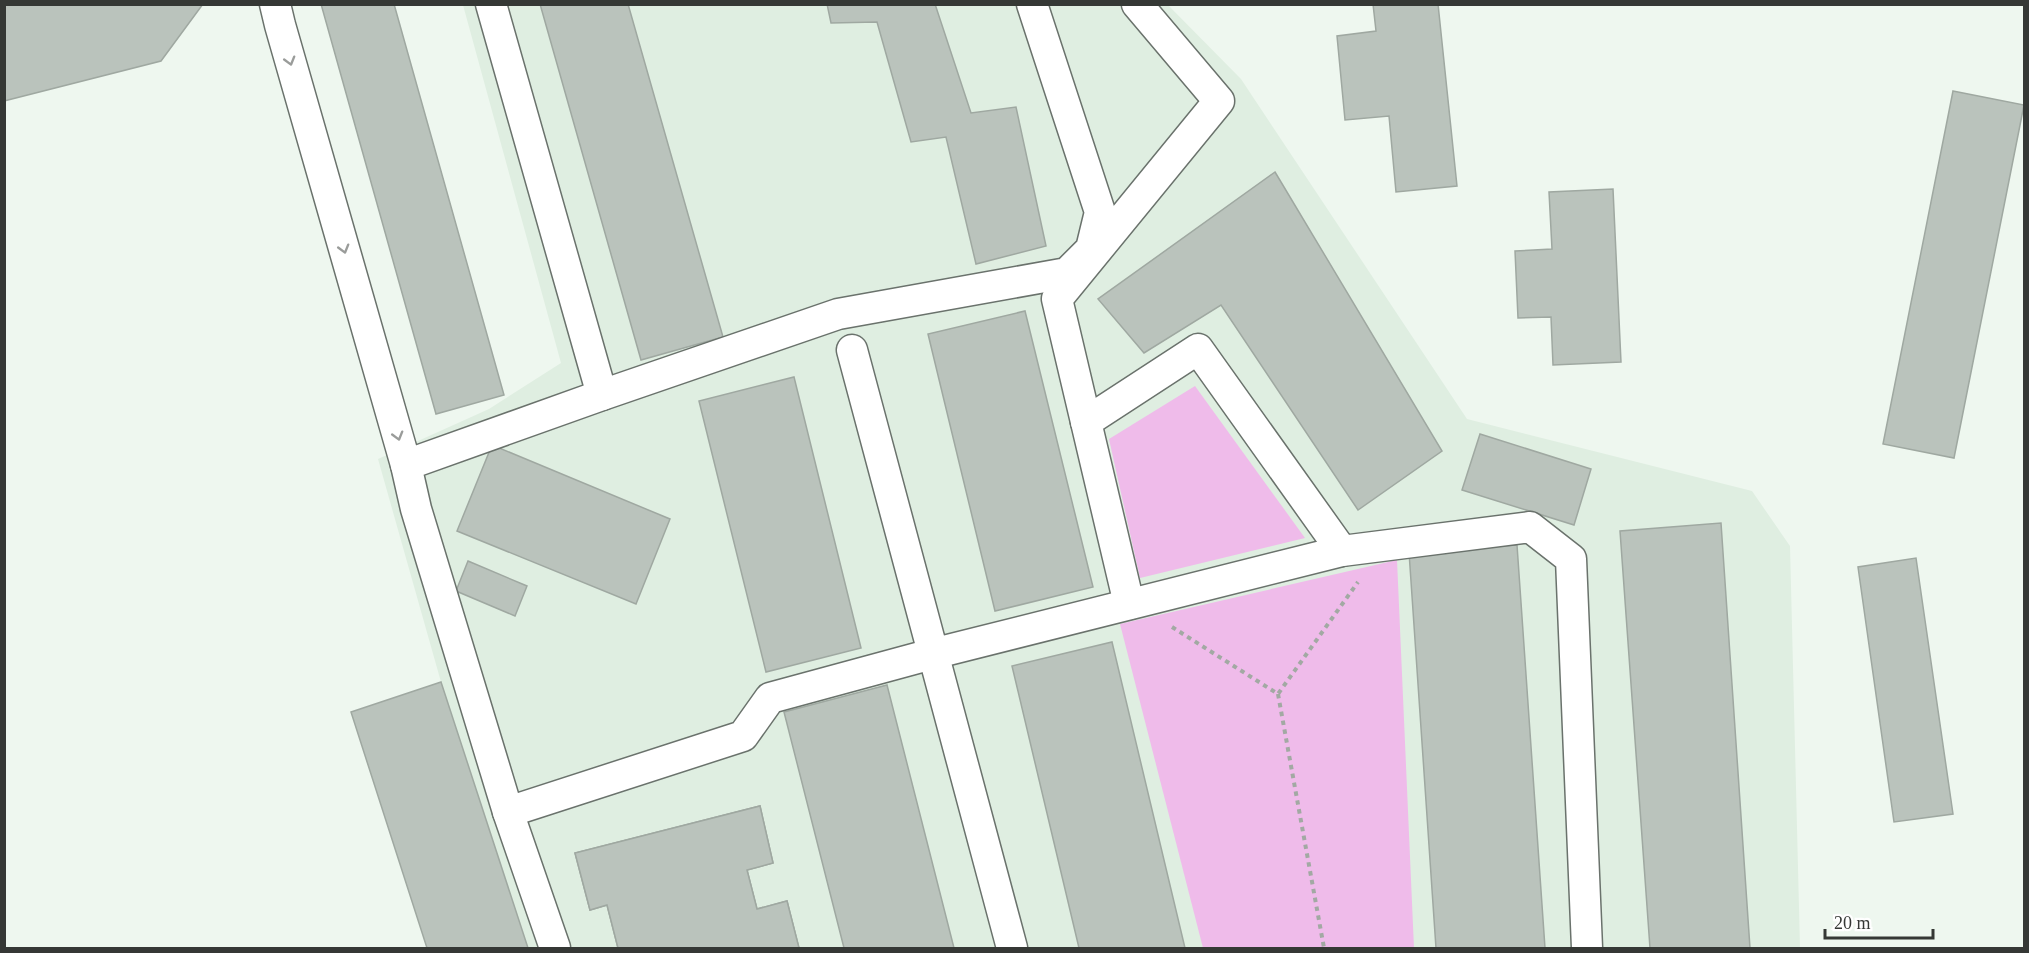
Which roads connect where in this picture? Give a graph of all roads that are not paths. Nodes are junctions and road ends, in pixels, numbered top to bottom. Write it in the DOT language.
graph roads {
  1 [pos="276,4"];
  2 [pos="491,4"];
  3 [pos="1032,4"];
  4 [pos="1137,4"];
  5 [pos="852,350"];
  6 [pos="602,395"];
  7 [pos="1086,422"];
  8 [pos="406,465"];
  9 [pos="1342,551"];
  10 [pos="1132,604"];
  11 [pos="932,654"];
  12 [pos="508,812"];
  13 [pos="555,948"];
  14 [pos="1012,948"];
  15 [pos="1587,948"];
  1 -- 8 [label="street, one-way"];
  2 -- 6 [label="street"];
  3 -- 6 [label="street"];
  4 -- 7 [label="street"];
  5 -- 11 [label="street"];
  6 -- 8 [label="street"];
  7 -- 9 [label="street"];
  7 -- 10 [label="street"];
  8 -- 12 [label="street"];
  9 -- 10 [label="street"];
  9 -- 15 [label="street"];
  10 -- 11 [label="street"];
  11 -- 12 [label="street"];
  11 -- 14 [label="street"];
  12 -- 13 [label="street"];
}
